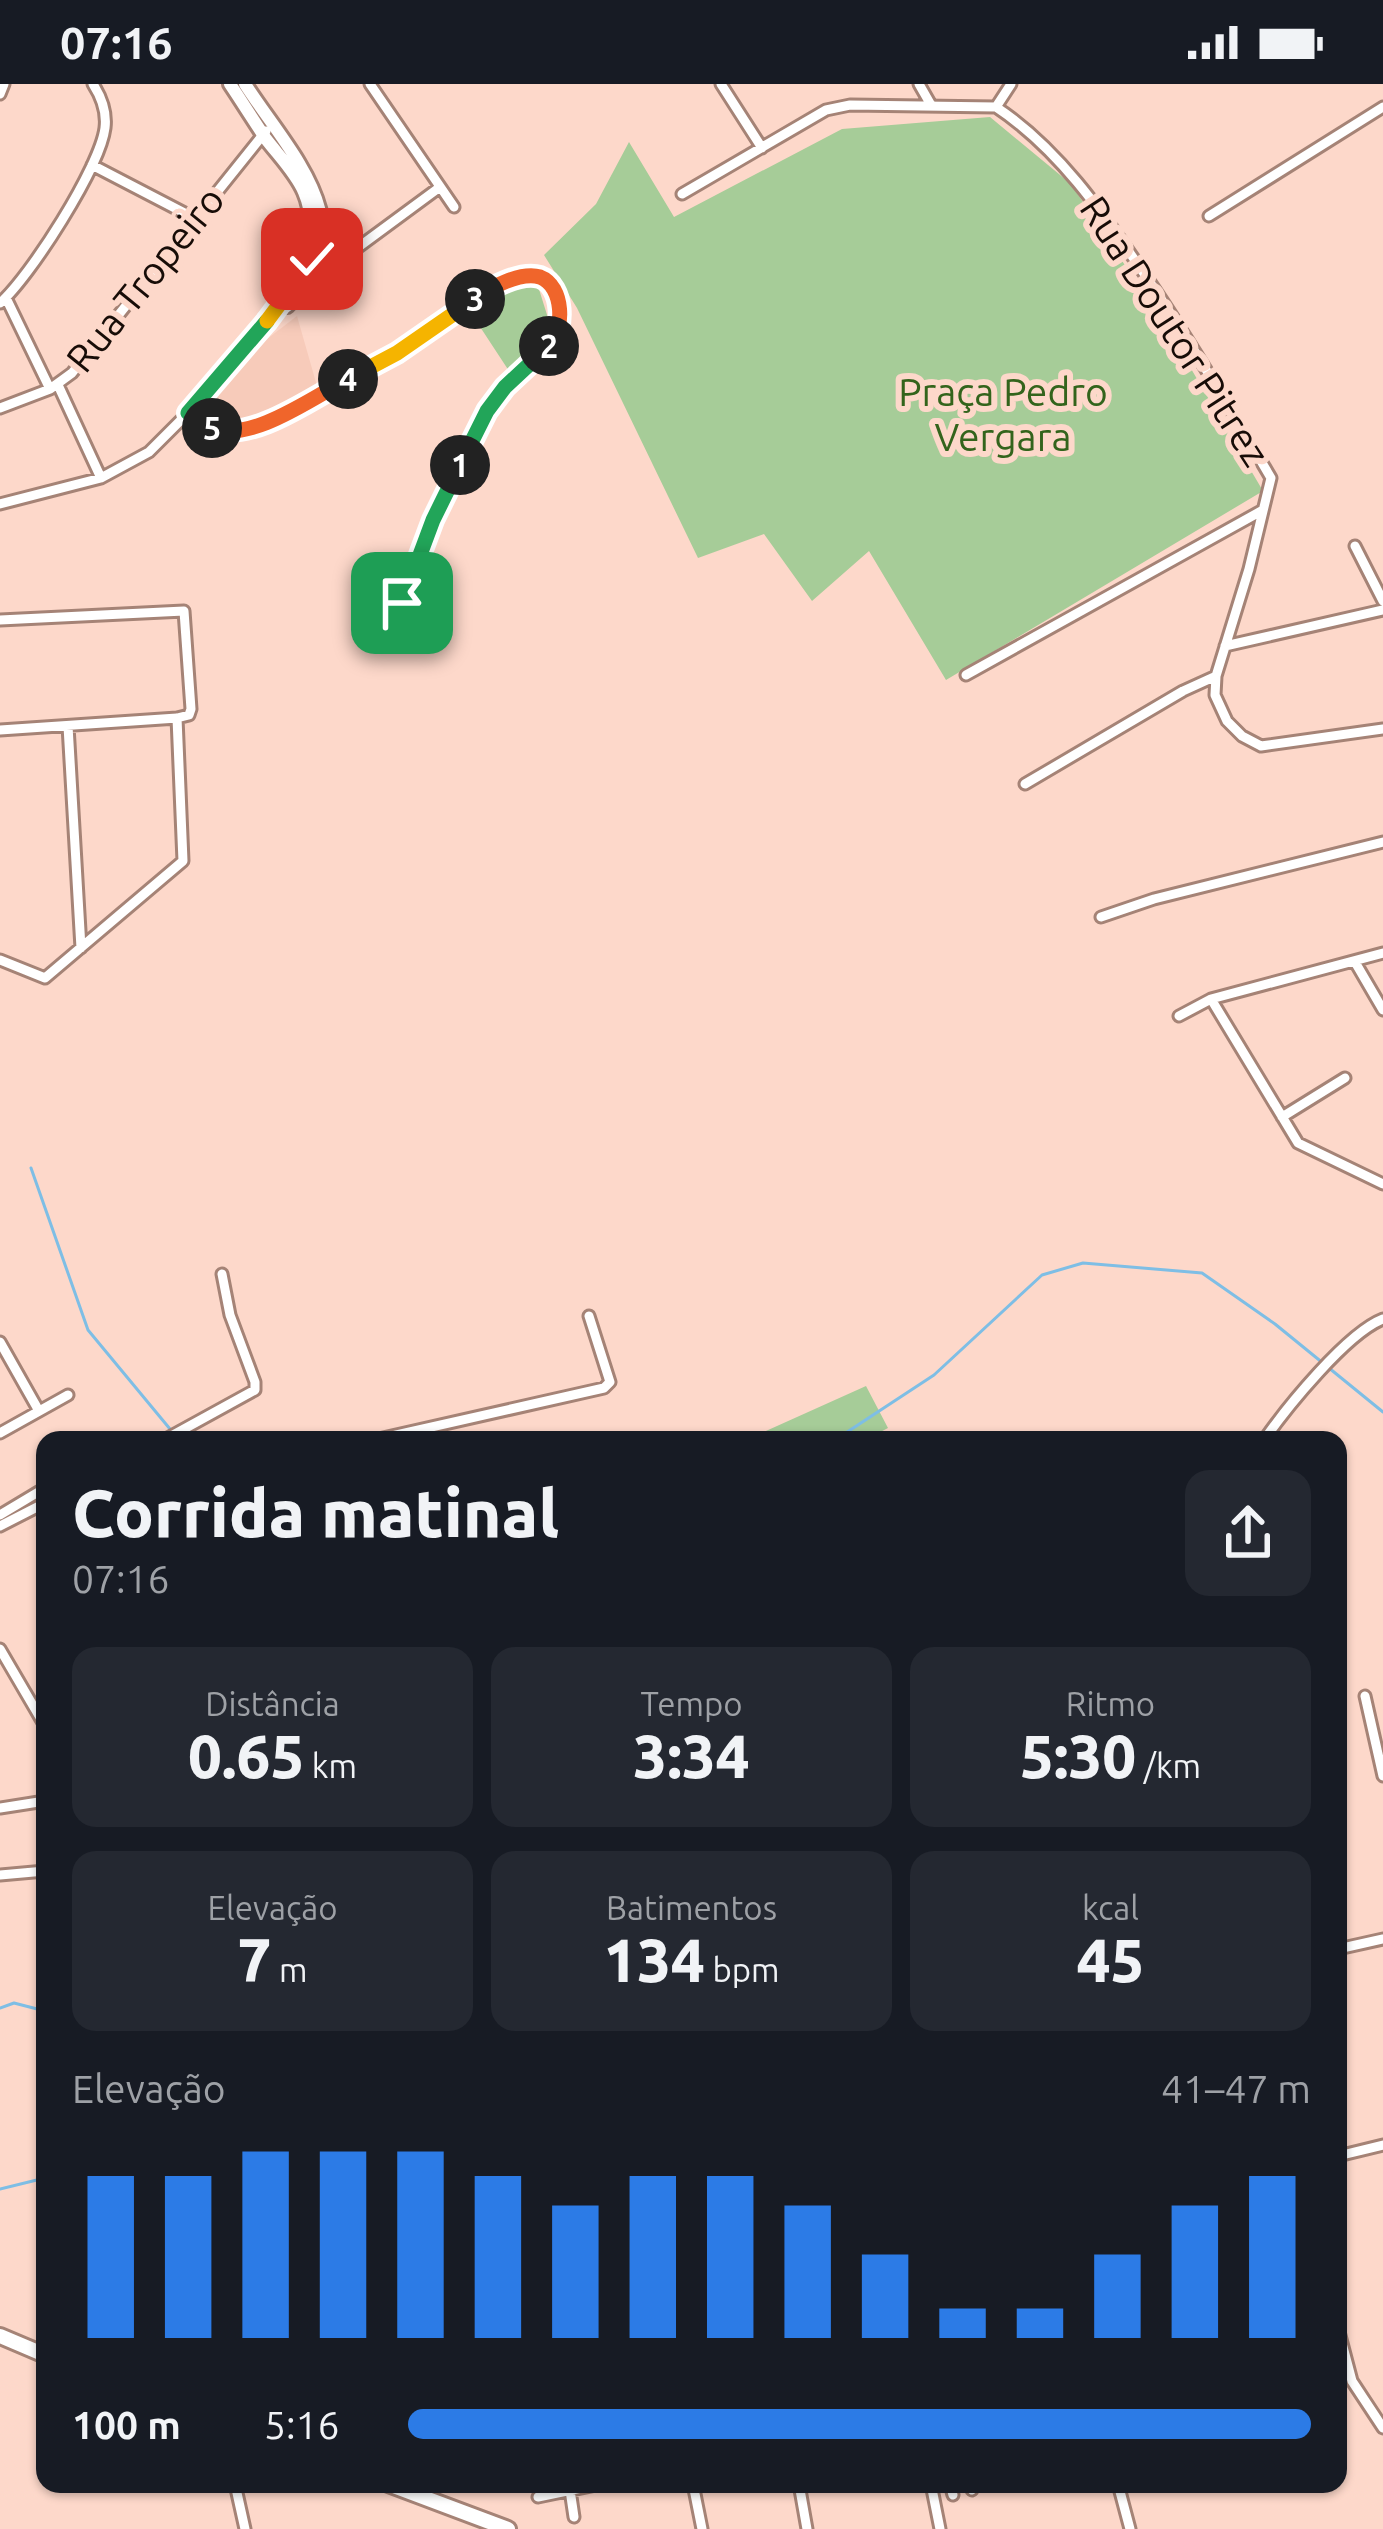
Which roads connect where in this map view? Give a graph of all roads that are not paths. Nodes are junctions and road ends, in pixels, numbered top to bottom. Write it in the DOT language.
graph roads {
  1 [pos="4,84"];
  2 [pos="93,84"];
  3 [pos="230,84"];
  4 [pos="245,84"];
  5 [pos="370,84"];
  6 [pos="721,84"];
  7 [pos="920,84"];
  8 [pos="1011,84"];
  9 [pos="0,94"];
  10 [pos="932,105"];
  11 [pos="996,107"];
  12 [pos="1383,107"];
  13 [pos="267,130"];
  14 [pos="762,148"];
  15 [pos="92,165"];
  16 [pos="440,188"];
  17 [pos="682,194"];
  18 [pos="454,207"];
  19 [pos="1209,216"];
  20 [pos="196,219"];
  21 [pos="312,259"];
  22 [pos="3,300"];
  23 [pos="54,387"];
  24 [pos="0,408"];
  25 [pos="188,413"];
  26 [pos="101,478"];
  27 [pos="0,504"];
  28 [pos="1263,510"];
  29 [pos="1355,545"];
  30 [pos="1383,601"];
  31 [pos="402,603"];
  32 [pos="1383,610"];
  33 [pos="0,620"];
  34 [pos="1225,646"];
  35 [pos="966,675"];
  36 [pos="1216,676"];
  37 [pos="177,718"];
  38 [pos="68,726"];
  39 [pos="0,730"];
  40 [pos="1382,732"];
  41 [pos="1025,784"];
  42 [pos="1383,842"];
  43 [pos="1101,917"];
  44 [pos="81,948"];
  45 [pos="1383,953"];
  46 [pos="0,960"];
  47 [pos="1355,962"];
  48 [pos="1211,999"];
  49 [pos="1383,1010"];
  50 [pos="1179,1016"];
  51 [pos="1345,1078"];
  52 [pos="1282,1117"];
  53 [pos="1383,1184"];
  54 [pos="222,1274"];
  55 [pos="590,1316"];
  56 [pos="1383,1319"];
  57 [pos="1,1346"];
  58 [pos="68,1395"];
  59 [pos="39,1411"];
  60 [pos="180,1431"];
  61 [pos="414,1431"];
  62 [pos="1270,1431"];
  63 [pos="0,1433"];
  64 [pos="36,1493"];
  65 [pos="36,1508"];
  66 [pos="0,1515"];
  67 [pos="0,1526"];
  68 [pos="0,1649"];
  69 [pos="1365,1696"];
  70 [pos="36,1711"];
  71 [pos="1383,1776"];
  72 [pos="36,1802"];
  73 [pos="0,1808"];
  74 [pos="36,1872"];
  75 [pos="0,1876"];
  76 [pos="1383,1939"];
  77 [pos="1347,1947"];
  78 [pos="1383,2146"];
  79 [pos="1347,2154"];
  80 [pos="0,2336"];
  81 [pos="36,2351"];
  82 [pos="1347,2361"];
  83 [pos="1383,2428"];
  84 [pos="237,2493"];
  85 [pos="412,2493"];
  86 [pos="559,2493"];
  87 [pos="570,2493"];
  88 [pos="696,2493"];
  89 [pos="801,2493"];
  90 [pos="933,2493"];
  91 [pos="1120,2493"];
  92 [pos="538,2497"];
  93 [pos="574,2517"];
  94 [pos="245,2529"];
  95 [pos="508,2529"];
  96 [pos="702,2529"];
  97 [pos="807,2529"];
  98 [pos="940,2529"];
  99 [pos="1130,2529"];
  1 -- 9 [label="street"];
  2 -- 15 [label="street"];
  3 -- 13 [label="street"];
  4 -- 13 [label="street"];
  5 -- 16 [label="street"];
  6 -- 14 [label="street"];
  7 -- 10 [label="street"];
  8 -- 11 [label="street"];
  10 -- 11 [label="street"];
  10 -- 14 [label="street"];
  11 -- 28 [label="street, Rua Doutor Pitrez"];
  12 -- 19 [label="street"];
  13 -- 20 [label="street, Rua Tropeiro"];
  13 -- 21 [label="street"];
  14 -- 17 [label="street"];
  15 -- 20 [label="street"];
  15 -- 22 [label="street"];
  16 -- 18 [label="street"];
  16 -- 21 [label="street"];
  20 -- 23 [label="street, Rua Tropeiro"];
  21 -- 25 [label="street"];
  22 -- 23 [label="street"];
  23 -- 24 [label="street, Rua Tropeiro"];
  23 -- 26 [label="street"];
  25 -- 26 [label="street"];
  25 -- 31 [label="street"];
  26 -- 27 [label="street"];
  28 -- 34 [label="street, Rua Doutor Pitrez"];
  28 -- 35 [label="street"];
  29 -- 30 [label="street"];
  32 -- 34 [label="street"];
  33 -- 37 [label="street"];
  34 -- 36 [label="street, Rua Doutor Pitrez"];
  36 -- 40 [label="street"];
  36 -- 41 [label="street"];
  37 -- 38 [label="street"];
  37 -- 44 [label="street"];
  38 -- 39 [label="street"];
  38 -- 44 [label="street"];
  42 -- 43 [label="street"];
  44 -- 46 [label="street"];
  45 -- 47 [label="street"];
  47 -- 48 [label="street"];
  47 -- 49 [label="street"];
  48 -- 50 [label="street"];
  48 -- 52 [label="street"];
  51 -- 52 [label="street"];
  52 -- 53 [label="street"];
  54 -- 60 [label="street"];
  55 -- 61 [label="street"];
  56 -- 62 [label="street"];
  57 -- 59 [label="street"];
  58 -- 59 [label="street"];
  59 -- 63 [label="street"];
  64 -- 66 [label="street"];
  65 -- 67 [label="street"];
  68 -- 70 [label="street"];
  69 -- 71 [label="street"];
  72 -- 73 [label="street"];
  74 -- 75 [label="street"];
  76 -- 77 [label="street"];
  78 -- 79 [label="street"];
  80 -- 81 [label="main road"];
  82 -- 83 [label="street"];
  84 -- 94 [label="street"];
  85 -- 95 [label="main road"];
  86 -- 92 [label="street"];
  87 -- 93 [label="street"];
  88 -- 96 [label="street"];
  89 -- 97 [label="street"];
  90 -- 98 [label="street"];
  91 -- 99 [label="street"];
}
